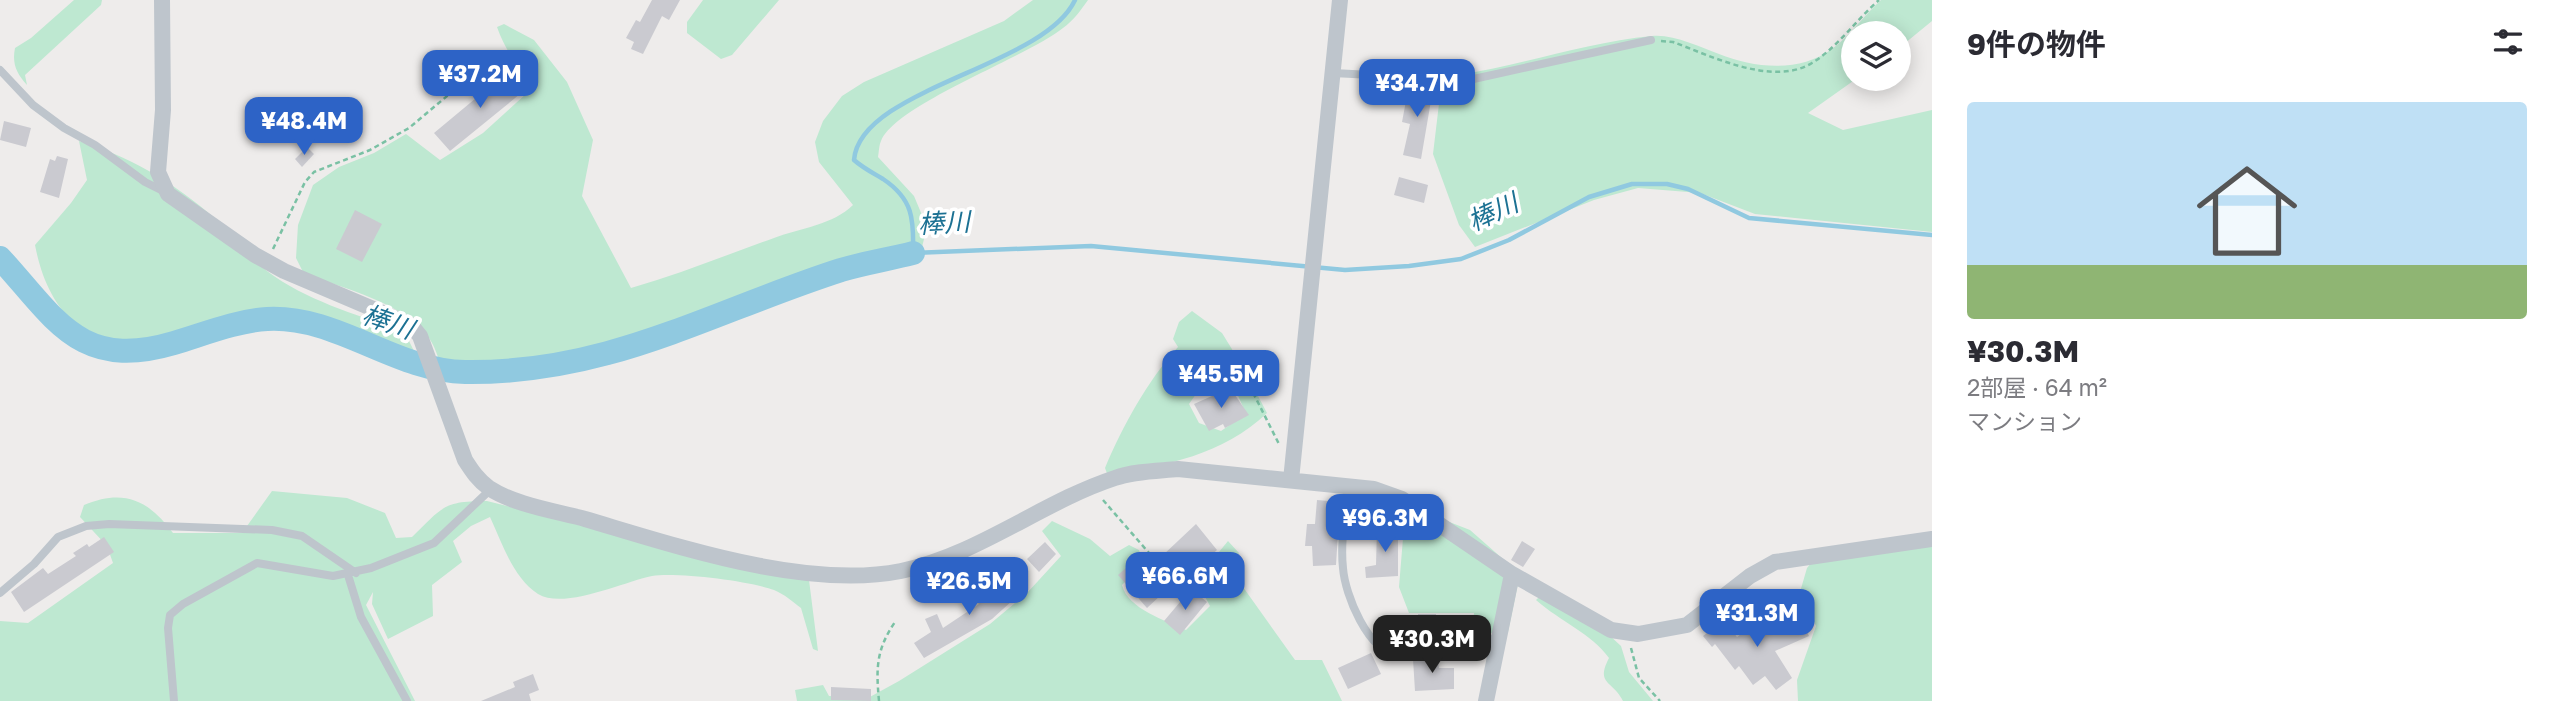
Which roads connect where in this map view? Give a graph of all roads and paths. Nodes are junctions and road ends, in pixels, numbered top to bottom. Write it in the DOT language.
graph roads {
  1 [pos="162,0"];
  2 [pos="1340,0"];
  3 [pos="1879,0"];
  4 [pos="1651,40"];
  5 [pos="0,70"];
  6 [pos="1333,73"];
  7 [pos="465,81"];
  8 [pos="168,194"];
  9 [pos="268,262"];
  10 [pos="1234,355"];
  11 [pos="1292,474"];
  12 [pos="1348,486"];
  13 [pos="491,489"];
  14 [pos="1100,496"];
  15 [pos="1932,539"];
  16 [pos="1149,553"];
  17 [pos="352,574"];
  18 [pos="1512,574"];
  19 [pos="0,593"];
  20 [pos="895,622"];
  21 [pos="1630,633"];
  22 [pos="1498,638"];
  23 [pos="174,701"];
  24 [pos="407,701"];
  25 [pos="879,701"];
  26 [pos="1486,701"];
  27 [pos="1660,701"];
  1 -- 8 [label="street"];
  2 -- 6 [label="street"];
  3 -- 4 [label="path"];
  4 -- 6 [label="lane"];
  5 -- 8 [label="lane"];
  6 -- 11 [label="street"];
  7 -- 9 [label="path"];
  8 -- 9 [label="street"];
  9 -- 13 [label="street"];
  10 -- 11 [label="path"];
  11 -- 12 [label="street"];
  11 -- 13 [label="street"];
  12 -- 18 [label="street"];
  12 -- 22 [label="lane"];
  13 -- 17 [label="lane"];
  14 -- 16 [label="path"];
  15 -- 21 [label="street"];
  17 -- 19 [label="lane"];
  17 -- 23 [label="lane"];
  17 -- 24 [label="lane"];
  18 -- 21 [label="street"];
  18 -- 22 [label="street"];
  20 -- 25 [label="path"];
  21 -- 27 [label="path"];
  22 -- 26 [label="street"];
}
